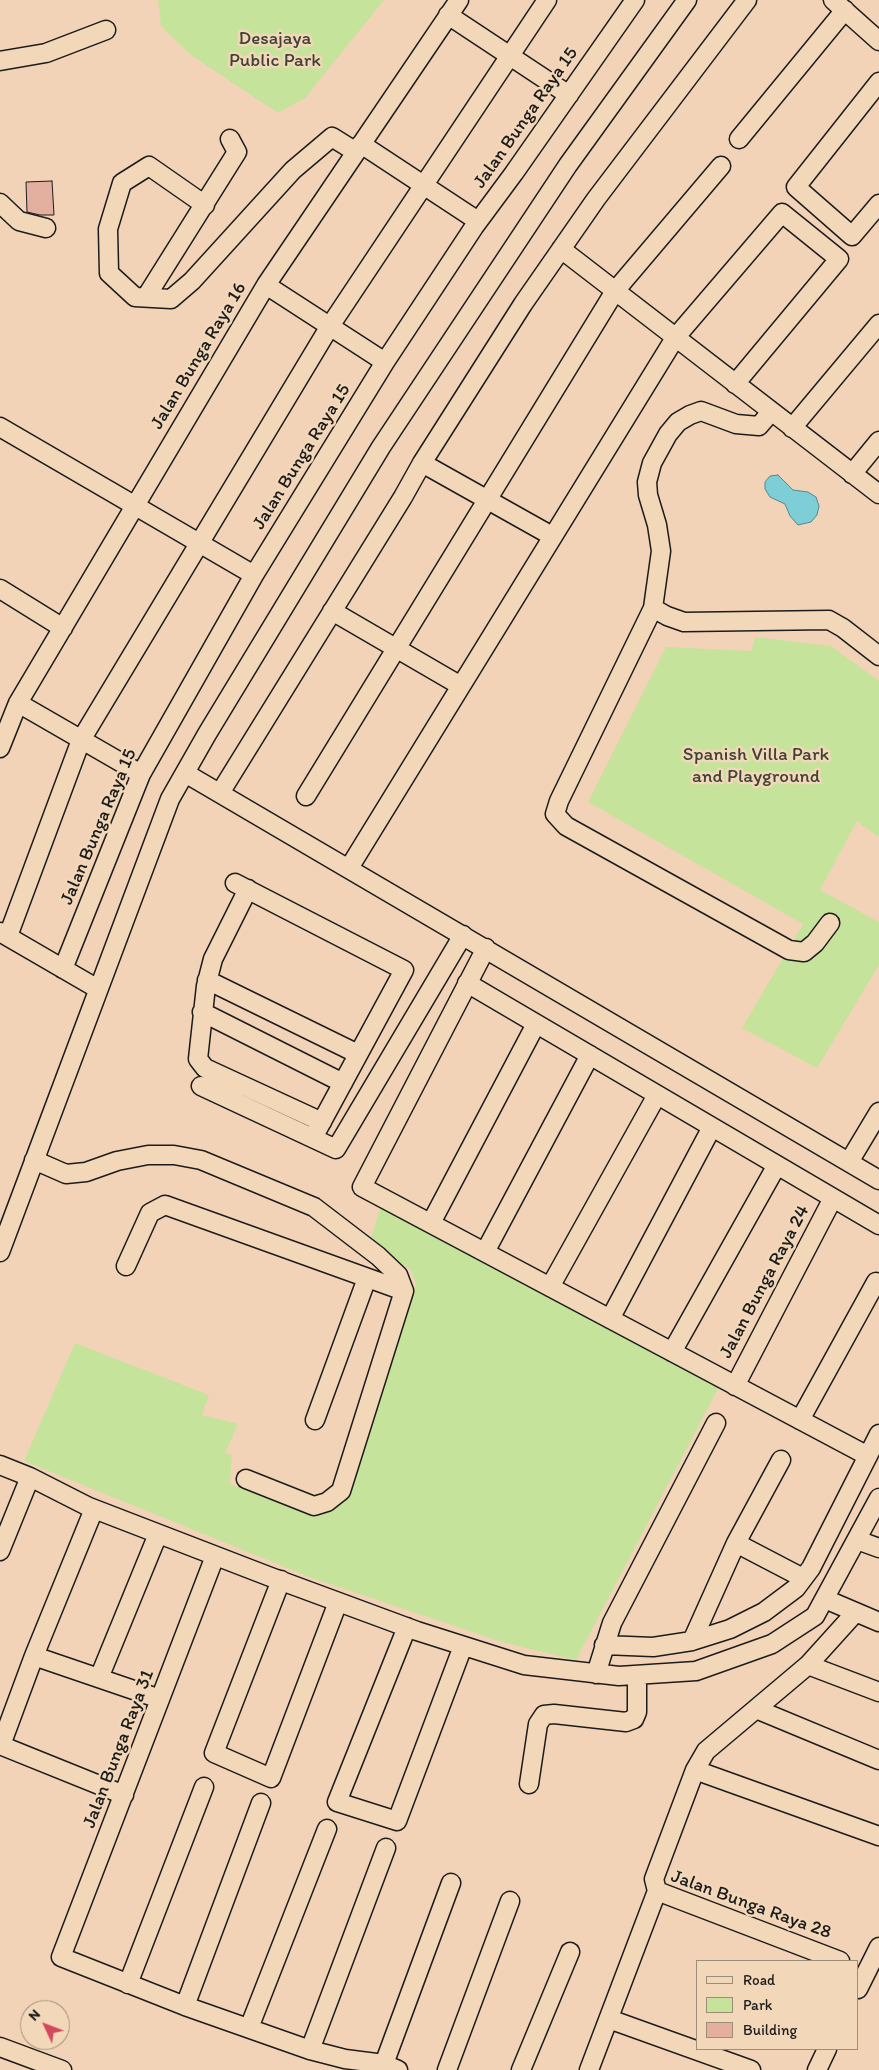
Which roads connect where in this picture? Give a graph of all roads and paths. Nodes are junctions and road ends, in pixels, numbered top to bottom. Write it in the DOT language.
graph roads {
  1 [pos="459,0"];
  2 [pos="547,0"];
  3 [pos="635,0"];
  4 [pos="687,0"];
  5 [pos="747,0"];
  6 [pos="839,5"];
  7 [pos="448,15"];
  8 [pos="106,30"];
  9 [pos="879,41"];
  10 [pos="509,56"];
  11 [pos="0,61"];
  12 [pos="879,82"];
  13 [pos="569,95"];
  14 [pos="230,139"];
  15 [pos="739,139"];
  16 [pos="359,148"];
  17 [pos="721,166"];
  18 [pos="423,186"];
  19 [pos="0,203"];
  20 [pos="879,204"];
  21 [pos="205,205"];
  22 [pos="478,221"];
  23 [pos="46,228"];
  24 [pos="561,249"];
  25 [pos="266,285"];
  26 [pos="615,291"];
  27 [pos="146,298"];
  28 [pos="879,324"];
  29 [pos="330,326"];
  30 [pos="675,338"];
  31 [pos="385,362"];
  32 [pos="735,384"];
  33 [pos="771,412"];
  34 [pos="0,427"];
  35 [pos="792,428"];
  36 [pos="879,441"];
  37 [pos="422,463"];
  38 [pos="852,474"];
  39 [pos="879,494"];
  40 [pos="488,499"];
  41 [pos="134,506"];
  42 [pos="552,536"];
  43 [pos="198,543"];
  44 [pos="254,575"];
  45 [pos="0,589"];
  46 [pos="652,608"];
  47 [pos="332,611"];
  48 [pos="62,628"];
  49 [pos="397,647"];
  50 [pos="879,656"];
  51 [pos="461,686"];
  52 [pos="18,703"];
  53 [pos="81,740"];
  54 [pos="0,748"];
  55 [pos="184,773"];
  56 [pos="141,774"];
  57 [pos="220,793"];
  58 [pos="306,796"];
  59 [pos="349,868"];
  60 [pos="830,923"];
  61 [pos="4,934"];
  62 [pos="464,935"];
  63 [pos="486,948"];
  64 [pos="63,969"];
  65 [pos="207,980"];
  66 [pos="467,983"];
  67 [pos="98,989"];
  68 [pos="202,1012"];
  69 [pos="536,1024"];
  70 [pos="358,1054"];
  71 [pos="590,1055"];
  72 [pos="343,1082"];
  73 [pos="201,1086"];
  74 [pos="657,1095"];
  75 [pos="879,1112"];
  76 [pos="322,1122"];
  77 [pos="712,1127"];
  78 [pos="873,1134"];
  79 [pos="312,1138"];
  80 [pos="34,1160"];
  81 [pos="849,1162"];
  82 [pos="777,1165"];
  83 [pos="879,1180"];
  84 [pos="833,1198"];
  85 [pos="431,1223"];
  86 [pos="879,1226"];
  87 [pos="0,1252"];
  88 [pos="485,1252"];
  89 [pos="126,1266"];
  90 [pos="368,1278"];
  91 [pos="876,1282"];
  92 [pos="550,1287"];
  93 [pos="404,1291"];
  94 [pos="610,1319"];
  95 [pos="672,1352"];
  96 [pos="736,1386"];
  97 [pos="315,1420"];
  98 [pos="800,1420"];
  99 [pos="716,1423"];
  100 [pos="879,1434"];
  101 [pos="868,1456"];
  102 [pos="781,1460"];
  103 [pos="0,1465"];
  104 [pos="30,1477"];
  105 [pos="246,1479"];
  106 [pos="879,1498"];
  107 [pos="94,1509"];
  108 [pos="158,1534"];
  109 [pos="857,1540"];
  110 [pos="736,1543"];
  111 [pos="879,1548"];
  112 [pos="0,1551"];
  113 [pos="216,1556"];
  114 [pos="803,1578"];
  115 [pos="281,1580"];
  116 [pos="824,1599"];
  117 [pos="338,1602"];
  118 [pos="855,1613"];
  119 [pos="879,1622"];
  120 [pos="407,1627"];
  121 [pos="692,1641"];
  122 [pos="604,1645"];
  123 [pos="463,1646"];
  124 [pos="34,1656"];
  125 [pos="808,1665"];
  126 [pos="596,1674"];
  127 [pos="637,1675"];
  128 [pos="99,1678"];
  129 [pos="879,1692"];
  130 [pos="160,1699"];
  131 [pos="756,1709"];
  132 [pos="0,1745"];
  133 [pos="879,1760"];
  134 [pos="695,1770"];
  135 [pos="529,1784"];
  136 [pos="204,1787"];
  137 [pos="124,1795"];
  138 [pos="261,1803"];
  139 [pos="327,1829"];
  140 [pos="879,1836"];
  141 [pos="386,1848"];
  142 [pos="451,1883"];
  143 [pos="658,1891"];
  144 [pos="510,1901"];
  145 [pos="879,1947"];
  146 [pos="570,1952"];
  147 [pos="837,1960"];
  148 [pos="862,1970"];
  149 [pos="128,1984"];
  150 [pos="859,1984"];
  151 [pos="185,2006"];
  152 [pos="609,2019"];
  153 [pos="249,2028"];
  154 [pos="0,2047"];
  155 [pos="310,2050"];
  156 [pos="827,2050"];
  157 [pos="391,2067"];
  158 [pos="62,2070"];
  159 [pos="447,2070"];
  160 [pos="521,2070"];
  161 [pos="589,2070"];
  162 [pos="751,2070"];
  163 [pos="817,2070"];
  1 -- 7 [label="street, Jalan Bunga Raya 16"];
  2 -- 10 [label="street"];
  3 -- 13 [label="street, Jalan Bunga Raya 15"];
  4 -- 55 [label="street"];
  5 -- 24 [label="street"];
  6 -- 9 [label="street"];
  6 -- 15 [label="street"];
  7 -- 10 [label="street"];
  7 -- 16 [label="street, Jalan Bunga Raya 16"];
  8 -- 11 [label="street"];
  10 -- 13 [label="street"];
  10 -- 18 [label="street"];
  12 -- 20 [label="street"];
  13 -- 22 [label="street, Jalan Bunga Raya 15"];
  14 -- 21 [label="street"];
  16 -- 18 [label="street"];
  16 -- 25 [label="street, Jalan Bunga Raya 16"];
  16 -- 27 [label="street"];
  17 -- 26 [label="street"];
  18 -- 22 [label="street"];
  18 -- 29 [label="street"];
  19 -- 23 [label="street"];
  21 -- 27 [label="street"];
  21 -- 27 [label="street"];
  22 -- 31 [label="street, Jalan Bunga Raya 15"];
  24 -- 26 [label="street"];
  24 -- 37 [label="street"];
  25 -- 29 [label="street"];
  25 -- 41 [label="street, Jalan Bunga Raya 16"];
  26 -- 30 [label="street"];
  26 -- 40 [label="street"];
  28 -- 35 [label="street"];
  29 -- 31 [label="street"];
  29 -- 43 [label="street"];
  30 -- 32 [label="street"];
  30 -- 32 [label="street"];
  30 -- 42 [label="street"];
  31 -- 44 [label="street, Jalan Bunga Raya 15"];
  32 -- 33 [label="street"];
  33 -- 35 [label="street"];
  33 -- 46 [label="street"];
  34 -- 41 [label="street"];
  35 -- 38 [label="street"];
  36 -- 38 [label="street"];
  37 -- 40 [label="street"];
  37 -- 47 [label="street"];
  38 -- 39 [label="street"];
  40 -- 42 [label="street"];
  40 -- 49 [label="street"];
  41 -- 43 [label="street"];
  41 -- 48 [label="street, Jalan Bunga Raya 16"];
  42 -- 51 [label="street"];
  43 -- 44 [label="street"];
  43 -- 53 [label="street"];
  44 -- 56 [label="street, Jalan Bunga Raya 15"];
  45 -- 48 [label="street"];
  46 -- 50 [label="street"];
  46 -- 60 [label="street"];
  47 -- 49 [label="street"];
  47 -- 57 [label="street"];
  48 -- 52 [label="street, Jalan Bunga Raya 16"];
  49 -- 51 [label="street"];
  49 -- 58 [label="street"];
  51 -- 59 [label="street"];
  52 -- 53 [label="street"];
  52 -- 54 [label="street, Jalan Bunga Raya 16"];
  53 -- 56 [label="street"];
  53 -- 61 [label="street"];
  55 -- 57 [label="street"];
  55 -- 67 [label="street"];
  56 -- 64 [label="street, Jalan Bunga Raya 15"];
  57 -- 59 [label="street"];
  59 -- 62 [label="street"];
  61 -- 64 [label="street"];
  62 -- 63 [label="street"];
  62 -- 79 [label="street"];
  63 -- 66 [label="street"];
  63 -- 81 [label="street"];
  64 -- 67 [label="street"];
  65 -- 68 [label="street"];
  65 -- 70 [label="street"];
  65 -- 70 [label="street"];
  66 -- 69 [label="street"];
  66 -- 85 [label="street"];
  67 -- 80 [label="street"];
  68 -- 72 [label="street"];
  68 -- 76 [label="street"];
  69 -- 71 [label="street"];
  69 -- 85 [label="street"];
  70 -- 72 [label="street"];
  71 -- 74 [label="street"];
  71 -- 88 [label="street"];
  72 -- 76 [label="street"];
  73 -- 79 [label="street"];
  74 -- 77 [label="street"];
  74 -- 92 [label="street"];
  75 -- 78 [label="street"];
  76 -- 79 [label="street"];
  77 -- 82 [label="street"];
  77 -- 94 [label="street"];
  78 -- 81 [label="street"];
  80 -- 87 [label="street"];
  80 -- 93 [label="street"];
  81 -- 83 [label="street"];
  82 -- 84 [label="street"];
  82 -- 95 [label="street"];
  84 -- 86 [label="street"];
  84 -- 96 [label="street, Jalan Bunga Raya 24"];
  85 -- 88 [label="street"];
  88 -- 92 [label="street"];
  89 -- 90 [label="street"];
  90 -- 93 [label="street"];
  90 -- 97 [label="street"];
  91 -- 98 [label="street"];
  92 -- 94 [label="street"];
  93 -- 105 [label="street"];
  94 -- 95 [label="street"];
  95 -- 96 [label="street"];
  96 -- 98 [label="street"];
  98 -- 101 [label="street"];
  99 -- 122 [label="street"];
  100 -- 101 [label="street"];
  101 -- 114 [label="street"];
  102 -- 110 [label="street"];
  103 -- 104 [label="street"];
  104 -- 107 [label="street"];
  104 -- 112 [label="street"];
  106 -- 109 [label="street"];
  107 -- 108 [label="street"];
  107 -- 124 [label="street"];
  108 -- 113 [label="street"];
  108 -- 128 [label="street"];
  109 -- 111 [label="street"];
  109 -- 116 [label="street"];
  110 -- 114 [label="street"];
  110 -- 121 [label="street"];
  113 -- 115 [label="street"];
  113 -- 130 [label="street, Jalan Bunga Raya 31"];
  114 -- 121 [label="street"];
  115 -- 117 [label="street"];
  115 -- 117 [label="street"];
  116 -- 118 [label="street"];
  116 -- 127 [label="street"];
  117 -- 120 [label="street"];
  118 -- 119 [label="street"];
  118 -- 125 [label="street"];
  120 -- 123 [label="street"];
  120 -- 123 [label="street"];
  121 -- 122 [label="street"];
  122 -- 126 [label="street"];
  123 -- 126 [label="street"];
  124 -- 128 [label="street"];
  124 -- 132 [label="street"];
  125 -- 129 [label="street"];
  125 -- 131 [label="street"];
  126 -- 127 [label="street"];
  127 -- 135 [label="street"];
  128 -- 130 [label="street"];
  130 -- 137 [label="street, Jalan Bunga Raya 31"];
  131 -- 133 [label="street"];
  131 -- 134 [label="street"];
  132 -- 137 [label="street"];
  134 -- 140 [label="street"];
  134 -- 143 [label="street"];
  136 -- 149 [label="street"];
  137 -- 149 [label="street, Jalan Bunga Raya 31"];
  138 -- 151 [label="street"];
  139 -- 153 [label="street"];
  141 -- 155 [label="street"];
  142 -- 157 [label="street"];
  143 -- 147 [label="street, Jalan Bunga Raya 28"];
  143 -- 152 [label="street, Jalan Bunga Raya 28"];
  144 -- 159 [label="street"];
  145 -- 148 [label="street"];
  146 -- 160 [label="street"];
  148 -- 150 [label="street"];
  149 -- 151 [label="street"];
  151 -- 153 [label="street"];
  152 -- 161 [label="street, Jalan Bunga Raya 28"];
  152 -- 162 [label="street"];
  153 -- 155 [label="street"];
  154 -- 158 [label="street"];
  155 -- 157 [label="street"];
  156 -- 163 [label="street"];
}
